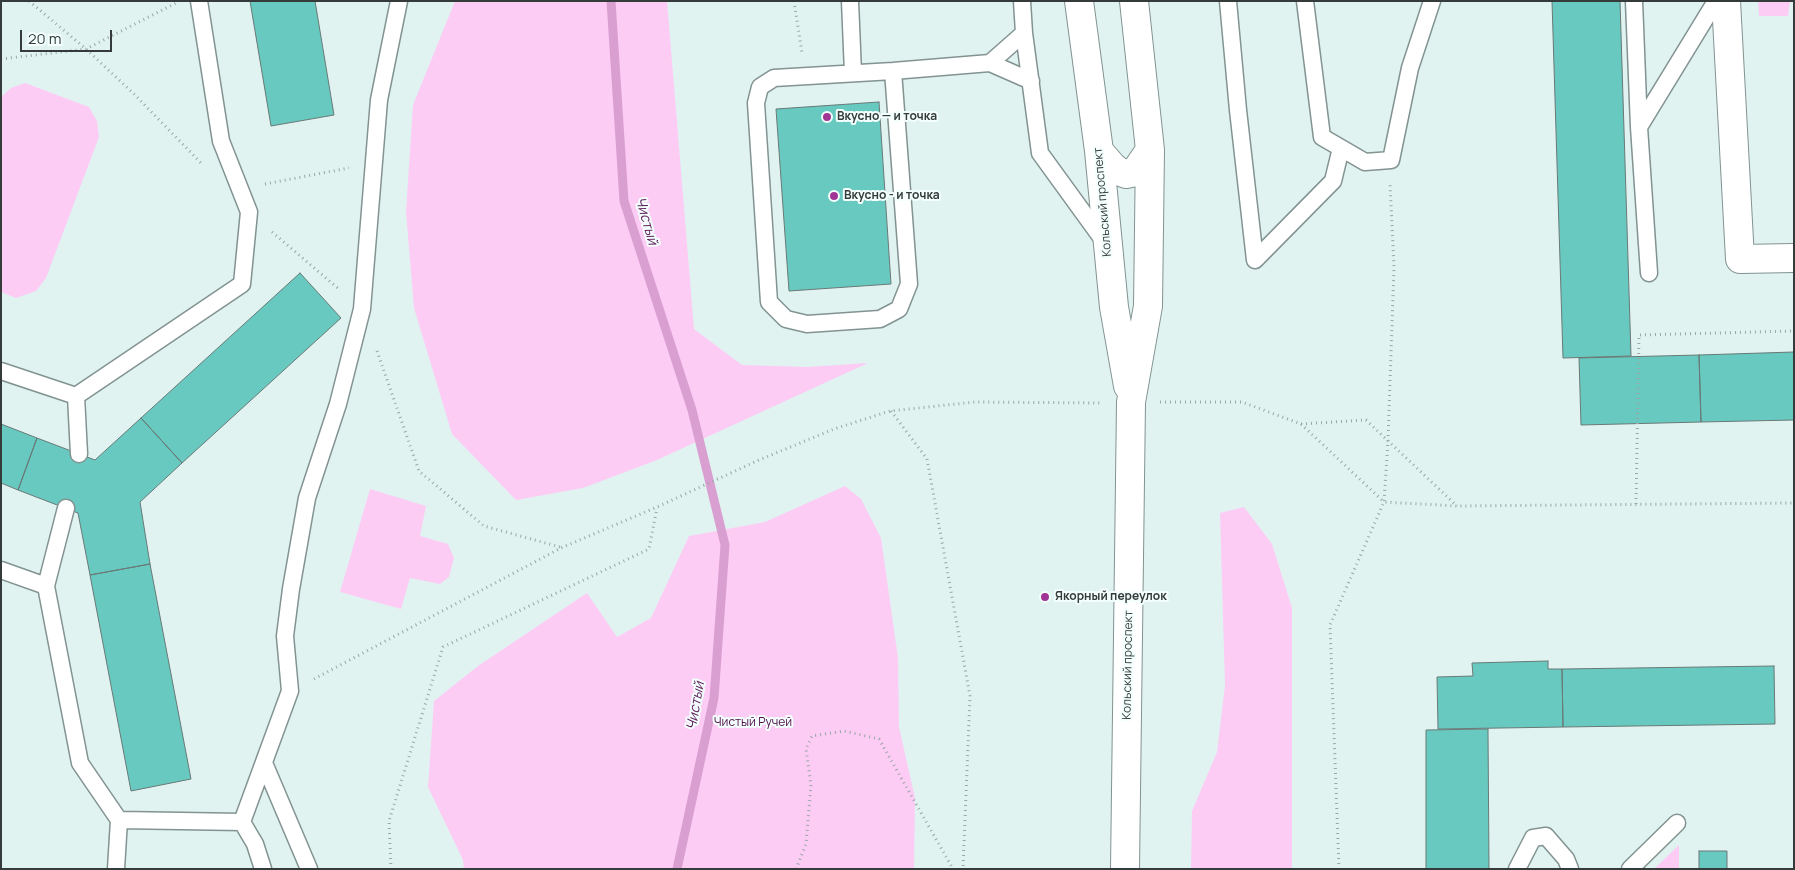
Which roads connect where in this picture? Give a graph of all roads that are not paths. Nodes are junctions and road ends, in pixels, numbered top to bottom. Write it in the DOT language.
graph roads {
  1 [pos="199,1"];
  2 [pos="399,1"];
  3 [pos="850,1"];
  4 [pos="1022,1"];
  5 [pos="1079,1"];
  6 [pos="1134,1"];
  7 [pos="1228,1"];
  8 [pos="1305,1"];
  9 [pos="1432,1"];
  10 [pos="1634,1"];
  11 [pos="1716,1"];
  12 [pos="1726,1"];
  13 [pos="1024,32"];
  14 [pos="990,63"];
  15 [pos="893,71"];
  16 [pos="853,73"];
  17 [pos="1030,81"];
  18 [pos="1639,127"];
  19 [pos="1341,148"];
  20 [pos="1150,150"];
  21 [pos="1099,151"];
  22 [pos="1108,247"];
  23 [pos="1794,258"];
  24 [pos="1649,273"];
  25 [pos="1,371"];
  26 [pos="76,396"];
  27 [pos="1131,402"];
  28 [pos="79,454"];
  29 [pos="66,508"];
  30 [pos="1,570"];
  31 [pos="46,586"];
  32 [pos="264,763"];
  33 [pos="119,820"];
  34 [pos="242,822"];
  35 [pos="1677,823"];
  36 [pos="116,869"];
  37 [pos="263,869"];
  38 [pos="309,869"];
  39 [pos="1126,869"];
  40 [pos="1517,869"];
  41 [pos="1570,869"];
  42 [pos="1630,869"];
  1 -- 26 [label="lane"];
  2 -- 32 [label="lane"];
  3 -- 16 [label="lane"];
  4 -- 13 [label="lane"];
  5 -- 21 [label="main road, Кольский проспект"];
  6 -- 20 [label="main road, Кольский проспект"];
  7 -- 19 [label="lane"];
  8 -- 19 [label="lane"];
  9 -- 19 [label="lane"];
  10 -- 18 [label="lane"];
  11 -- 18 [label="lane"];
  12 -- 23 [label="main road"];
  13 -- 14 [label="lane"];
  13 -- 17 [label="lane"];
  14 -- 15 [label="lane"];
  14 -- 17 [label="lane"];
  15 -- 16 [label="lane"];
  15 -- 16 [label="lane"];
  17 -- 22 [label="lane"];
  18 -- 24 [label="lane"];
  20 -- 21 [label="main road"];
  20 -- 27 [label="main road, Кольский проспект"];
  21 -- 22 [label="main road, Кольский проспект"];
  22 -- 27 [label="main road, Кольский проспект"];
  25 -- 26 [label="lane"];
  26 -- 28 [label="lane"];
  27 -- 39 [label="main road, Кольский проспект"];
  29 -- 31 [label="lane"];
  30 -- 31 [label="lane"];
  31 -- 33 [label="lane"];
  32 -- 34 [label="lane"];
  32 -- 38 [label="lane"];
  33 -- 34 [label="lane"];
  33 -- 36 [label="lane"];
  34 -- 37 [label="lane"];
  35 -- 42 [label="lane"];
  40 -- 41 [label="lane"];
}
